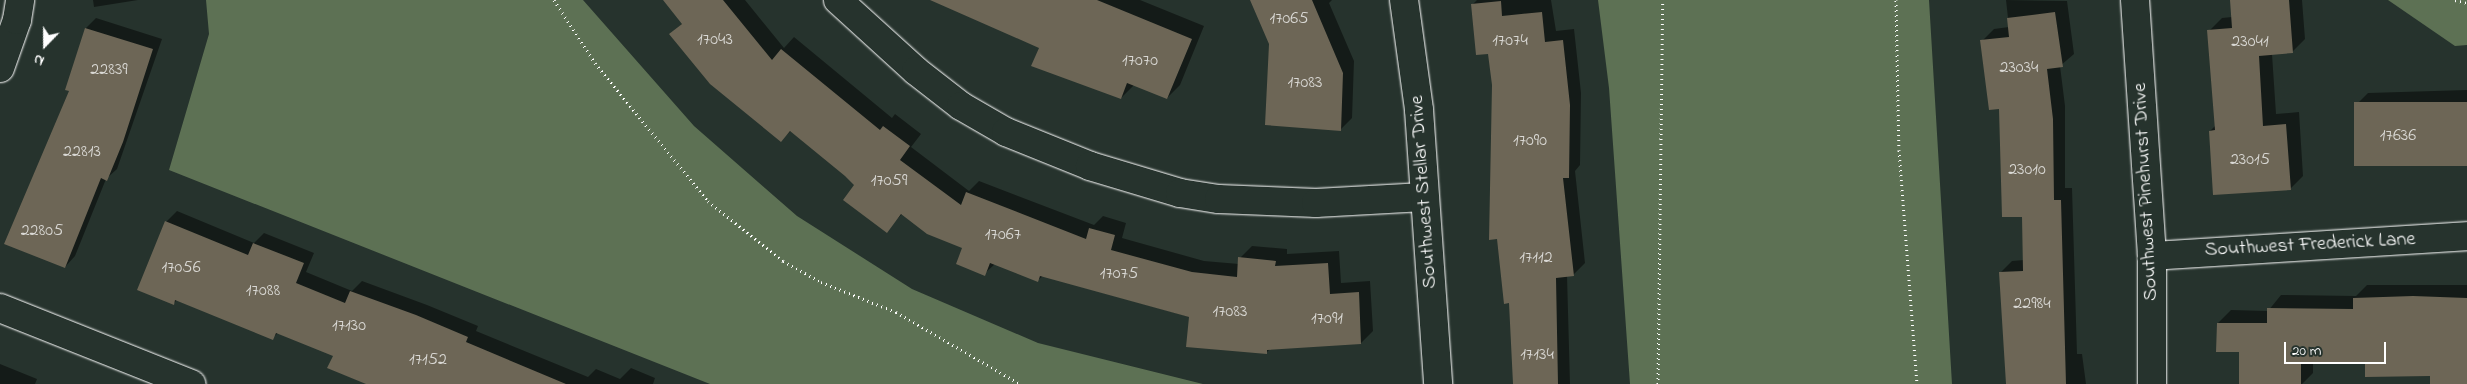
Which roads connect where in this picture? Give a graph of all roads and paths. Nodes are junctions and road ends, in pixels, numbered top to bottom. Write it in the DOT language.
graph roads {
  1 [pos="20,0"];
  2 [pos="554,0"];
  3 [pos="838,0"];
  4 [pos="1404,0"];
  5 [pos="1663,0"];
  6 [pos="1896,0"];
  7 [pos="2135,0"];
  8 [pos="2455,0"];
  9 [pos="2467,4"];
  10 [pos="0,68"];
  11 [pos="1424,197"];
  12 [pos="2467,236"];
  13 [pos="2152,256"];
  14 [pos="0,308"];
  15 [pos="191,384"];
  16 [pos="1020,384"];
  17 [pos="1438,384"];
  18 [pos="1658,384"];
  19 [pos="1917,384"];
  20 [pos="2152,384"];
  1 -- 10 [label="street"];
  2 -- 16 [label="path"];
  3 -- 11 [label="street"];
  4 -- 11 [label="street, Southwest Stellar Drive"];
  5 -- 18 [label="path"];
  6 -- 19 [label="path"];
  7 -- 13 [label="street, Southwest Pinehurst Drive"];
  8 -- 9 [label="path"];
  11 -- 17 [label="street, Southwest Stellar Drive"];
  12 -- 13 [label="street, Southwest Frederick Lane"];
  13 -- 20 [label="street, Southwest Pinehurst Drive"];
  14 -- 15 [label="street"];
}
